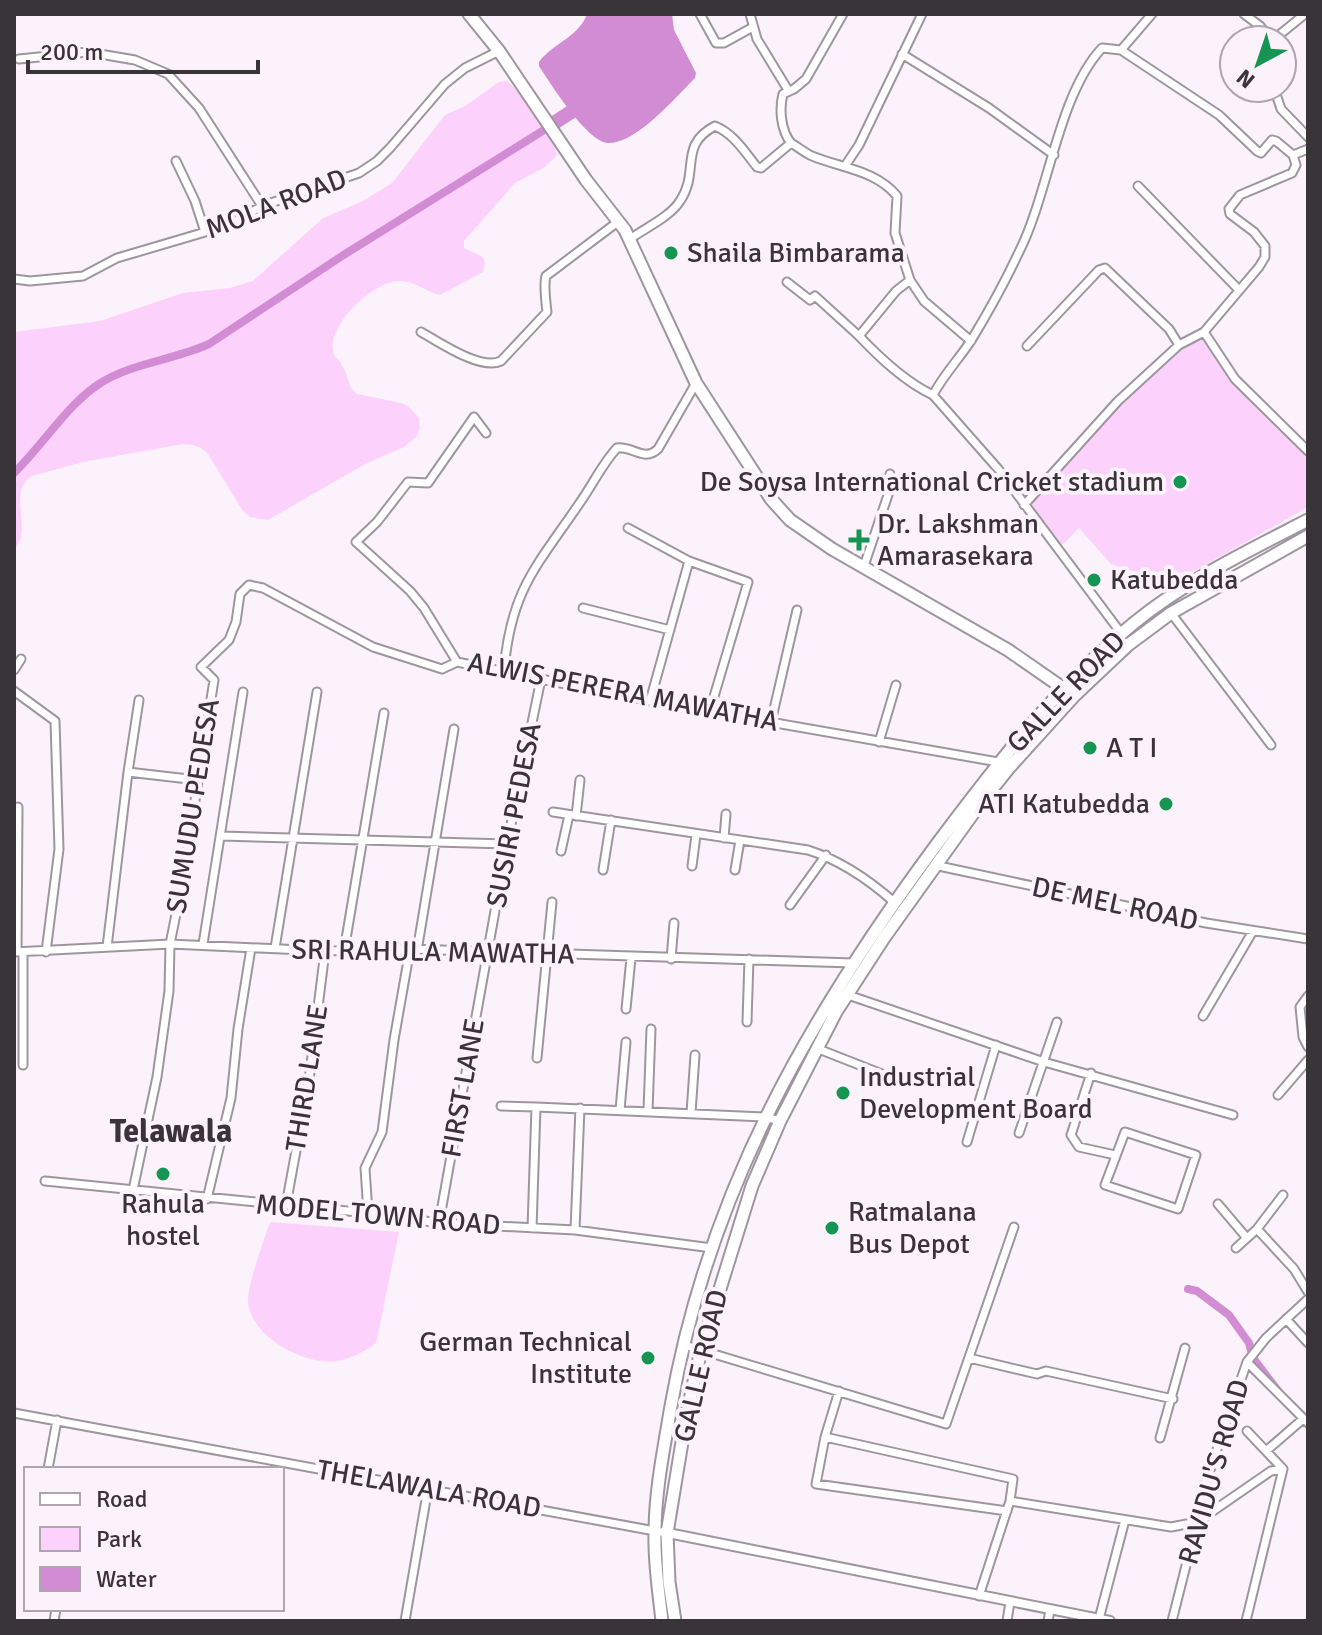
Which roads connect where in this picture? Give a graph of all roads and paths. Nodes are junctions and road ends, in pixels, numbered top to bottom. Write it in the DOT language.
graph roads {
  1 [pos="469,14"];
  2 [pos="700,14"];
  3 [pos="750,14"];
  4 [pos="843,14"];
  5 [pos="922,14"];
  6 [pos="1152,14"];
  7 [pos="753,27"];
  8 [pos="1121,50"];
  9 [pos="499,51"];
  10 [pos="902,54"];
  11 [pos="19,59"];
  12 [pos="788,90"];
  13 [pos="1279,104"];
  14 [pos="1308,137"];
  15 [pos="791,143"];
  16 [pos="1308,149"];
  17 [pos="1054,155"];
  18 [pos="1293,155"];
  19 [pos="176,161"];
  20 [pos="845,166"];
  21 [pos="1138,186"];
  22 [pos="262,206"];
  23 [pos="619,221"];
  24 [pos="205,232"];
  25 [pos="630,239"];
  26 [pos="14,279"];
  27 [pos="910,280"];
  28 [pos="787,282"];
  29 [pos="1238,289"];
  30 [pos="421,332"];
  31 [pos="1204,332"];
  32 [pos="859,336"];
  33 [pos="971,341"];
  34 [pos="1179,345"];
  35 [pos="1027,346"];
  36 [pos="696,383"];
  37 [pos="933,395"];
  38 [pos="486,433"];
  39 [pos="1308,451"];
  40 [pos="890,474"];
  41 [pos="1024,505"];
  42 [pos="1308,520"];
  43 [pos="628,528"];
  44 [pos="1308,536"];
  45 [pos="689,561"];
  46 [pos="864,566"];
  47 [pos="583,608"];
  48 [pos="797,610"];
  49 [pos="1171,613"];
  50 [pos="670,630"];
  51 [pos="1121,633"];
  52 [pos="21,659"];
  53 [pos="457,662"];
  54 [pos="14,670"];
  55 [pos="504,670"];
  56 [pos="541,679"];
  57 [pos="896,685"];
  58 [pos="1064,688"];
  59 [pos="14,691"];
  60 [pos="243,692"];
  61 [pos="317,692"];
  62 [pos="1074,696"];
  63 [pos="139,700"];
  64 [pos="650,701"];
  65 [pos="710,710"];
  66 [pos="384,713"];
  67 [pos="771,722"];
  68 [pos="454,729"];
  69 [pos="879,742"];
  70 [pos="1271,745"];
  71 [pos="998,762"];
  72 [pos="128,772"];
  73 [pos="197,780"];
  74 [pos="580,780"];
  75 [pos="18,807"];
  76 [pos="553,812"];
  77 [pos="726,814"];
  78 [pos="572,816"];
  79 [pos="611,820"];
  80 [pos="696,835"];
  81 [pos="221,836"];
  82 [pos="294,837"];
  83 [pos="363,838"];
  84 [pos="724,838"];
  85 [pos="740,840"];
  86 [pos="436,841"];
  87 [pos="507,844"];
  88 [pos="561,851"];
  89 [pos="826,855"];
  90 [pos="926,859"];
  91 [pos="692,866"];
  92 [pos="936,867"];
  93 [pos="603,870"];
  94 [pos="735,870"];
  95 [pos="552,902"];
  96 [pos="894,902"];
  97 [pos="790,905"];
  98 [pos="674,923"];
  99 [pos="1253,931"];
  100 [pos="1308,939"];
  101 [pos="170,944"];
  102 [pos="203,944"];
  103 [pos="107,947"];
  104 [pos="251,948"];
  105 [pos="275,948"];
  106 [pos="414,950"];
  107 [pos="325,951"];
  108 [pos="344,951"];
  109 [pos="46,952"];
  110 [pos="487,952"];
  111 [pos="18,953"];
  112 [pos="547,954"];
  113 [pos="631,958"];
  114 [pos="671,959"];
  115 [pos="749,959"];
  116 [pos="853,963"];
  117 [pos="848,995"];
  118 [pos="1308,996"];
  119 [pos="626,1009"];
  120 [pos="1203,1016"];
  121 [pos="747,1022"];
  122 [pos="1057,1022"];
  123 [pos="651,1029"];
  124 [pos="626,1042"];
  125 [pos="996,1045"];
  126 [pos="1308,1047"];
  127 [pos="816,1048"];
  128 [pos="695,1055"];
  129 [pos="537,1058"];
  130 [pos="1308,1060"];
  131 [pos="1044,1062"];
  132 [pos="23,1065"];
  133 [pos="1091,1073"];
  134 [pos="905,1083"];
  135 [pos="1278,1095"];
  136 [pos="501,1106"];
  137 [pos="536,1107"];
  138 [pos="580,1108"];
  139 [pos="620,1110"];
  140 [pos="648,1111"];
  141 [pos="691,1113"];
  142 [pos="1233,1115"];
  143 [pos="765,1117"];
  144 [pos="780,1121"];
  145 [pos="1019,1133"];
  146 [pos="967,1142"];
  147 [pos="1115,1155"];
  148 [pos="45,1181"];
  149 [pos="133,1190"];
  150 [pos="1283,1195"];
  151 [pos="207,1199"];
  152 [pos="1218,1204"];
  153 [pos="286,1205"];
  154 [pos="368,1213"];
  155 [pos="439,1223"];
  156 [pos="1014,1227"];
  157 [pos="532,1228"];
  158 [pos="1257,1229"];
  159 [pos="575,1230"];
  160 [pos="1246,1237"];
  161 [pos="712,1248"];
  162 [pos="1236,1248"];
  163 [pos="1308,1292"];
  164 [pos="1308,1299"];
  165 [pos="1286,1319"];
  166 [pos="1308,1343"];
  167 [pos="684,1345"];
  168 [pos="1185,1348"];
  169 [pos="701,1350"];
  170 [pos="969,1358"];
  171 [pos="1248,1359"];
  172 [pos="839,1391"];
  173 [pos="1173,1399"];
  174 [pos="14,1413"];
  175 [pos="57,1420"];
  176 [pos="1306,1420"];
  177 [pos="1247,1431"];
  178 [pos="825,1437"];
  179 [pos="1160,1438"];
  180 [pos="1266,1451"];
  181 [pos="48,1467"];
  182 [pos="1283,1469"];
  183 [pos="428,1488"];
  184 [pos="1010,1501"];
  185 [pos="1007,1511"];
  186 [pos="1125,1520"];
  187 [pos="1197,1522"];
  188 [pos="661,1532"];
  189 [pos="979,1596"];
  190 [pos="1010,1602"];
  191 [pos="1050,1610"];
  192 [pos="1099,1619"];
  193 [pos="405,1621"];
  194 [pos="662,1621"];
  195 [pos="675,1621"];
  196 [pos="1007,1621"];
  197 [pos="1048,1621"];
  198 [pos="1110,1621"];
  199 [pos="1172,1621"];
  200 [pos="1246,1621"];
  1 -- 9 [label="main road"];
  2 -- 7 [label="street"];
  3 -- 7 [label="street"];
  4 -- 12 [label="street"];
  5 -- 10 [label="street"];
  6 -- 8 [label="street"];
  7 -- 12 [label="street"];
  8 -- 17 [label="street"];
  8 -- 18 [label="street"];
  9 -- 22 [label="street, MOLA ROAD"];
  9 -- 23 [label="main road"];
  10 -- 17 [label="street"];
  10 -- 20 [label="street"];
  11 -- 22 [label="street"];
  12 -- 15 [label="street"];
  13 -- 14 [label="street"];
  15 -- 20 [label="street"];
  15 -- 25 [label="street"];
  16 -- 18 [label="street"];
  17 -- 33 [label="street"];
  18 -- 29 [label="street"];
  19 -- 24 [label="street"];
  20 -- 27 [label="street"];
  21 -- 29 [label="street"];
  22 -- 24 [label="street, MOLA ROAD"];
  23 -- 25 [label="main road"];
  23 -- 30 [label="street"];
  24 -- 26 [label="street, MOLA ROAD"];
  25 -- 36 [label="main road"];
  27 -- 32 [label="street"];
  27 -- 33 [label="street"];
  28 -- 32 [label="street"];
  29 -- 31 [label="street"];
  31 -- 34 [label="street"];
  31 -- 39 [label="street"];
  32 -- 37 [label="street"];
  33 -- 37 [label="street"];
  34 -- 35 [label="street"];
  34 -- 41 [label="street"];
  36 -- 46 [label="main road"];
  36 -- 55 [label="street"];
  37 -- 41 [label="street"];
  38 -- 53 [label="street, ALWIS PERERA MAWATHA"];
  40 -- 46 [label="street"];
  41 -- 51 [label="street"];
  42 -- 51 [label="main road, GALLE ROAD"];
  43 -- 45 [label="street"];
  44 -- 49 [label="main road, GALLE ROAD"];
  45 -- 50 [label="street"];
  45 -- 65 [label="street"];
  46 -- 58 [label="main road"];
  47 -- 50 [label="street"];
  48 -- 67 [label="street"];
  49 -- 62 [label="main road, GALLE ROAD"];
  49 -- 70 [label="street"];
  50 -- 64 [label="street"];
  51 -- 58 [label="main road, GALLE ROAD"];
  52 -- 54 [label="street"];
  53 -- 55 [label="street, ALWIS PERERA MAWATHA"];
  53 -- 73 [label="street, SUMUDU PEDESA"];
  55 -- 56 [label="street, ALWIS PERERA MAWATHA"];
  56 -- 64 [label="street, ALWIS PERERA MAWATHA"];
  56 -- 87 [label="street, SUSIRI PEDESA"];
  57 -- 69 [label="street"];
  58 -- 62 [label="main road"];
  58 -- 71 [label="main road, GALLE ROAD"];
  59 -- 109 [label="street"];
  60 -- 81 [label="street"];
  61 -- 82 [label="street"];
  62 -- 92 [label="main road, GALLE ROAD"];
  63 -- 72 [label="street"];
  64 -- 65 [label="street, ALWIS PERERA MAWATHA"];
  65 -- 67 [label="street, ALWIS PERERA MAWATHA"];
  66 -- 83 [label="street"];
  67 -- 69 [label="street, ALWIS PERERA MAWATHA"];
  68 -- 86 [label="street"];
  69 -- 71 [label="street, ALWIS PERERA MAWATHA"];
  71 -- 90 [label="main road, GALLE ROAD"];
  72 -- 73 [label="street"];
  72 -- 103 [label="street"];
  73 -- 101 [label="street, SUMUDU PEDESA"];
  74 -- 78 [label="street"];
  75 -- 111 [label="street"];
  76 -- 78 [label="street"];
  77 -- 84 [label="street"];
  78 -- 79 [label="street"];
  78 -- 88 [label="street"];
  79 -- 80 [label="street"];
  79 -- 93 [label="street"];
  80 -- 84 [label="street"];
  80 -- 91 [label="street"];
  81 -- 82 [label="street"];
  81 -- 102 [label="street"];
  82 -- 83 [label="street"];
  82 -- 105 [label="street"];
  83 -- 86 [label="street"];
  83 -- 108 [label="street"];
  84 -- 85 [label="street"];
  85 -- 89 [label="street"];
  85 -- 94 [label="street"];
  86 -- 87 [label="street"];
  86 -- 106 [label="street"];
  87 -- 110 [label="street, SUSIRI PEDESA"];
  89 -- 96 [label="street"];
  89 -- 97 [label="street"];
  90 -- 92 [label="street, DE MEL ROAD"];
  90 -- 96 [label="main road, GALLE ROAD"];
  92 -- 99 [label="street, DE MEL ROAD"];
  92 -- 117 [label="main road, GALLE ROAD"];
  95 -- 112 [label="street"];
  96 -- 116 [label="main road, GALLE ROAD"];
  98 -- 114 [label="street"];
  99 -- 100 [label="street, DE MEL ROAD"];
  99 -- 120 [label="street"];
  101 -- 102 [label="street, SRI RAHULA MAWATHA"];
  101 -- 103 [label="street, SRI RAHULA MAWATHA"];
  101 -- 149 [label="street, SUMUDU PEDESA"];
  102 -- 104 [label="street, SRI RAHULA MAWATHA"];
  103 -- 109 [label="street, SRI RAHULA MAWATHA"];
  104 -- 105 [label="street, SRI RAHULA MAWATHA"];
  104 -- 151 [label="street"];
  105 -- 107 [label="street, SRI RAHULA MAWATHA"];
  106 -- 108 [label="street, SRI RAHULA MAWATHA"];
  106 -- 110 [label="street, SRI RAHULA MAWATHA"];
  106 -- 154 [label="street"];
  107 -- 108 [label="street, SRI RAHULA MAWATHA"];
  107 -- 153 [label="street, THIRD LANE"];
  109 -- 111 [label="street, SRI RAHULA MAWATHA"];
  110 -- 112 [label="street, SRI RAHULA MAWATHA"];
  110 -- 155 [label="street, FIRST LANE"];
  111 -- 132 [label="street"];
  112 -- 113 [label="street, SRI RAHULA MAWATHA"];
  112 -- 129 [label="street"];
  113 -- 114 [label="street, SRI RAHULA MAWATHA"];
  113 -- 119 [label="street"];
  114 -- 115 [label="street, SRI RAHULA MAWATHA"];
  115 -- 116 [label="street, SRI RAHULA MAWATHA"];
  115 -- 121 [label="street"];
  116 -- 143 [label="main road, GALLE ROAD"];
  117 -- 125 [label="street"];
  117 -- 127 [label="main road, GALLE ROAD"];
  118 -- 126 [label="street"];
  122 -- 131 [label="street"];
  123 -- 140 [label="street"];
  124 -- 139 [label="street"];
  125 -- 131 [label="street"];
  125 -- 146 [label="street"];
  127 -- 134 [label="street"];
  127 -- 144 [label="main road, GALLE ROAD"];
  128 -- 141 [label="street"];
  130 -- 135 [label="street"];
  131 -- 133 [label="street"];
  131 -- 145 [label="street"];
  133 -- 142 [label="street"];
  133 -- 147 [label="street"];
  136 -- 137 [label="street"];
  137 -- 138 [label="street"];
  137 -- 157 [label="street"];
  138 -- 139 [label="street"];
  138 -- 159 [label="street"];
  139 -- 140 [label="street"];
  140 -- 141 [label="street"];
  141 -- 143 [label="street"];
  143 -- 144 [label="street"];
  143 -- 161 [label="main road, GALLE ROAD"];
  144 -- 169 [label="main road, GALLE ROAD"];
  147 -- 147 [label="street"];
  148 -- 149 [label="street, MODEL TOWN ROAD"];
  149 -- 151 [label="street, MODEL TOWN ROAD"];
  150 -- 158 [label="street"];
  151 -- 153 [label="street, MODEL TOWN ROAD"];
  152 -- 160 [label="street"];
  153 -- 154 [label="street, MODEL TOWN ROAD"];
  154 -- 155 [label="street, MODEL TOWN ROAD"];
  155 -- 157 [label="street, MODEL TOWN ROAD"];
  156 -- 170 [label="street"];
  157 -- 159 [label="street, MODEL TOWN ROAD"];
  158 -- 160 [label="street"];
  158 -- 163 [label="street"];
  159 -- 161 [label="street, MODEL TOWN ROAD"];
  160 -- 162 [label="street"];
  161 -- 167 [label="main road, GALLE ROAD"];
  164 -- 165 [label="street, RAVIDU'S ROAD"];
  165 -- 166 [label="street"];
  165 -- 171 [label="street, RAVIDU'S ROAD"];
  167 -- 169 [label="street"];
  167 -- 188 [label="main road, GALLE ROAD"];
  168 -- 173 [label="street"];
  169 -- 172 [label="street"];
  169 -- 188 [label="main road, GALLE ROAD"];
  170 -- 172 [label="street"];
  170 -- 173 [label="street"];
  171 -- 176 [label="street"];
  171 -- 187 [label="street, RAVIDU'S ROAD"];
  172 -- 178 [label="street"];
  173 -- 179 [label="street"];
  174 -- 175 [label="street, THELAWALA ROAD"];
  175 -- 181 [label="street"];
  175 -- 183 [label="street, THELAWALA ROAD"];
  176 -- 180 [label="street"];
  177 -- 180 [label="street"];
  178 -- 184 [label="street"];
  178 -- 185 [label="street"];
  180 -- 182 [label="street"];
  182 -- 187 [label="street"];
  182 -- 200 [label="street"];
  183 -- 188 [label="street, THELAWALA ROAD"];
  183 -- 193 [label="street"];
  184 -- 185 [label="street"];
  184 -- 186 [label="street"];
  185 -- 189 [label="street"];
  186 -- 187 [label="street"];
  186 -- 192 [label="street"];
  187 -- 199 [label="street, RAVIDU'S ROAD"];
  188 -- 189 [label="street"];
  188 -- 194 [label="main road, GALLE ROAD"];
  188 -- 195 [label="main road, GALLE ROAD"];
  189 -- 190 [label="street"];
  190 -- 191 [label="street"];
  190 -- 196 [label="street"];
  191 -- 192 [label="street"];
  191 -- 197 [label="street"];
  192 -- 198 [label="street"];
}
